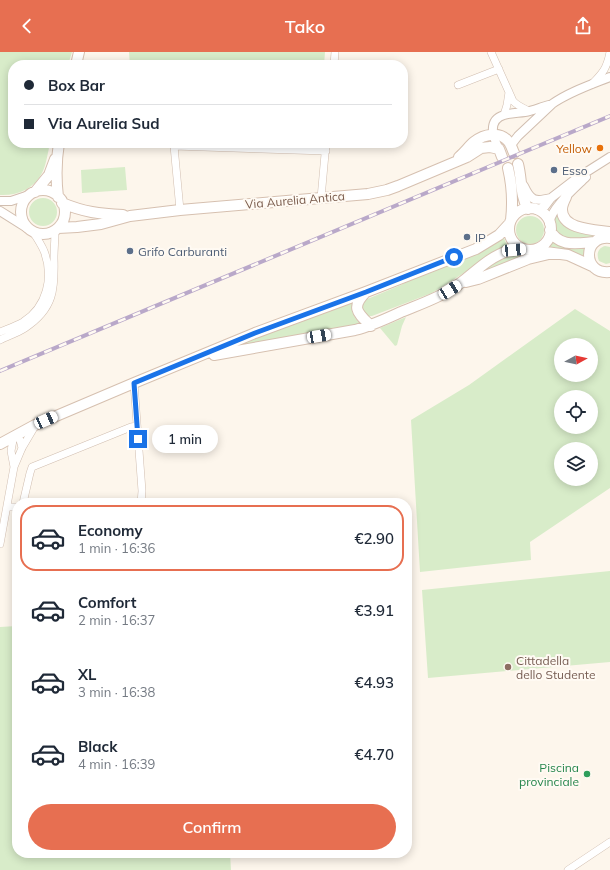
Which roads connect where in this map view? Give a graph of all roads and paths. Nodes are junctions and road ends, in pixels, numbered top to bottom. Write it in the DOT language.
graph roads {
  1 [pos="491,52"];
  2 [pos="610,52"];
  3 [pos="499,69"];
  4 [pos="610,77"];
  5 [pos="592,84"];
  6 [pos="458,85"];
  7 [pos="509,91"];
  8 [pos="552,104"];
  9 [pos="529,111"];
  10 [pos="504,115"];
  11 [pos="493,135"];
  12 [pos="58,148"];
  13 [pos="58,148"];
  14 [pos="174,148"];
  15 [pos="235,148"];
  16 [pos="512,149"];
  17 [pos="326,151"];
  18 [pos="500,153"];
  19 [pos="610,157"];
  20 [pos="454,162"];
  21 [pos="518,164"];
  22 [pos="596,166"];
  23 [pos="508,168"];
  24 [pos="521,179"];
  25 [pos="32,194"];
  26 [pos="566,197"];
  27 [pos="321,198"];
  28 [pos="551,198"];
  29 [pos="60,200"];
  30 [pos="0,201"];
  31 [pos="180,210"];
  32 [pos="533,210"];
  33 [pos="0,211"];
  34 [pos="130,216"];
  35 [pos="510,222"];
  36 [pos="550,226"];
  37 [pos="56,229"];
  38 [pos="30,230"];
  39 [pos="610,232"];
  40 [pos="610,238"];
  41 [pos="595,242"];
  42 [pos="523,249"];
  43 [pos="535,250"];
  44 [pos="553,253"];
  45 [pos="592,266"];
  46 [pos="608,274"];
  47 [pos="460,284"];
  48 [pos="366,292"];
  49 [pos="371,326"];
  50 [pos="0,332"];
  51 [pos="0,340"];
  52 [pos="188,361"];
  53 [pos="134,383"];
  54 [pos="35,425"];
  55 [pos="137,426"];
  56 [pos="15,435"];
  57 [pos="0,444"];
  58 [pos="22,448"];
  59 [pos="11,451"];
  60 [pos="14,467"];
  61 [pos="24,498"];
  62 [pos="142,498"];
  63 [pos="7,507"];
  64 [pos="12,507"];
  65 [pos="0,544"];
  66 [pos="610,842"];
  67 [pos="568,870"];
  1 -- 3 [label="street"];
  2 -- 5 [label="street"];
  3 -- 6 [label="street"];
  3 -- 7 [label="street"];
  4 -- 5 [label="street"];
  5 -- 8 [label="street"];
  7 -- 9 [label="street"];
  7 -- 10 [label="street"];
  8 -- 9 [label="street"];
  8 -- 16 [label="street"];
  9 -- 10 [label="street"];
  10 -- 11 [label="street"];
  11 -- 16 [label="main road"];
  11 -- 18 [label="street"];
  11 -- 20 [label="main road, Via Aurelia Antica"];
  12 -- 25 [label="main road"];
  13 -- 29 [label="main road"];
  14 -- 31 [label="street"];
  15 -- 17 [label="street"];
  17 -- 27 [label="street"];
  18 -- 20 [label="main road, Via Aurelia Antica"];
  19 -- 22 [label="street"];
  20 -- 27 [label="main road, Via Aurelia Antica"];
  21 -- 24 [label="main road"];
  22 -- 26 [label="street"];
  22 -- 28 [label="street"];
  23 -- 35 [label="main road"];
  24 -- 28 [label="street"];
  24 -- 32 [label="main road"];
  25 -- 29 [label="main road, Via Aurelia Antica"];
  25 -- 30 [label="street, Via Aurelia Antica"];
  25 -- 38 [label="main road"];
  26 -- 36 [label="street"];
  26 -- 39 [label="main road"];
  27 -- 31 [label="main road, Via Aurelia Antica"];
  28 -- 32 [label="street"];
  29 -- 34 [label="main road, Via Aurelia Antica"];
  29 -- 37 [label="main road"];
  31 -- 34 [label="main road, Via Aurelia Antica"];
  32 -- 35 [label="main road"];
  32 -- 36 [label="main road"];
  33 -- 38 [label="street"];
  34 -- 37 [label="main road, Via Aurelia Antica"];
  35 -- 42 [label="main road"];
  35 -- 48 [label="main road"];
  36 -- 41 [label="main road"];
  36 -- 43 [label="main road"];
  37 -- 38 [label="main road, Via Aurelia Antica"];
  37 -- 51 [label="street"];
  38 -- 50 [label="street"];
  40 -- 41 [label="main road"];
  41 -- 45 [label="main road"];
  42 -- 43 [label="main road"];
  42 -- 47 [label="main road"];
  43 -- 44 [label="main road"];
  44 -- 45 [label="main road"];
  44 -- 47 [label="main road"];
  45 -- 46 [label="main road"];
  47 -- 49 [label="main road"];
  48 -- 49 [label="main road"];
  48 -- 52 [label="main road"];
  49 -- 52 [label="main road"];
  52 -- 53 [label="main road"];
  53 -- 54 [label="main road"];
  53 -- 55 [label="street"];
  54 -- 56 [label="main road"];
  54 -- 58 [label="street"];
  55 -- 61 [label="street"];
  55 -- 62 [label="street"];
  56 -- 57 [label="main road"];
  56 -- 58 [label="street"];
  56 -- 59 [label="street"];
  57 -- 59 [label="street"];
  58 -- 60 [label="street"];
  59 -- 60 [label="street"];
  60 -- 63 [label="street"];
  63 -- 64 [label="street"];
  63 -- 65 [label="street"];
  66 -- 67 [label="street"];
}
